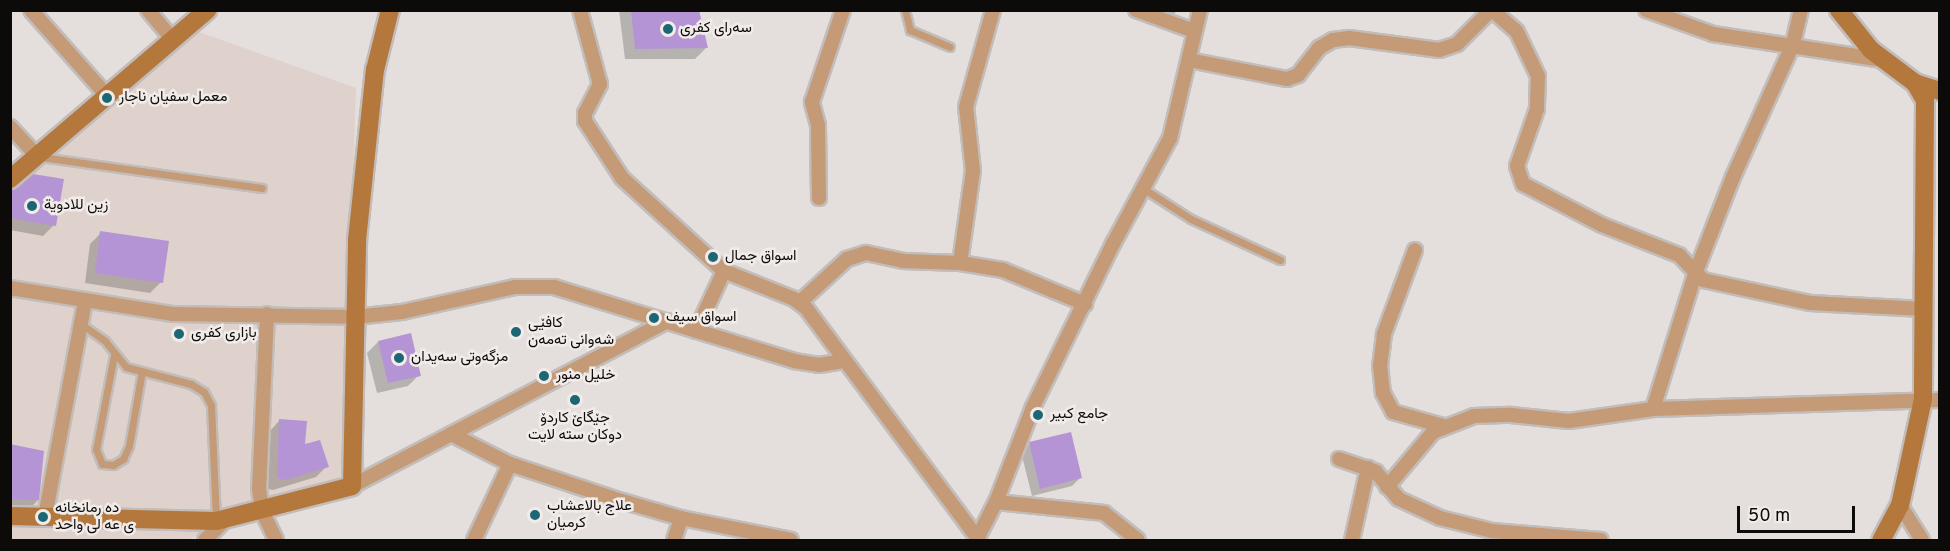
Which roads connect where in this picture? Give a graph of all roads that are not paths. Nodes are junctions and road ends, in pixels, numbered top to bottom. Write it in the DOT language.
graph roads {
  1 [pos="31,10"];
  2 [pos="148,10"];
  3 [pos="207,10"];
  4 [pos="390,10"];
  5 [pos="580,10"];
  6 [pos="843,10"];
  7 [pos="905,10"];
  8 [pos="993,10"];
  9 [pos="1136,10"];
  10 [pos="1200,10"];
  11 [pos="1492,10"];
  12 [pos="1646,10"];
  13 [pos="1802,10"];
  14 [pos="1839,10"];
  15 [pos="1194,31"];
  16 [pos="173,40"];
  17 [pos="1793,44"];
  18 [pos="951,47"];
  19 [pos="1189,60"];
  20 [pos="1883,60"];
  21 [pos="1915,83"];
  22 [pos="1940,91"];
  23 [pos="107,96"];
  24 [pos="10,127"];
  25 [pos="1932,127"];
  26 [pos="37,156"];
  27 [pos="10,178"];
  28 [pos="262,188"];
  29 [pos="1144,189"];
  30 [pos="819,198"];
  31 [pos="1415,250"];
  32 [pos="1280,260"];
  33 [pos="960,263"];
  34 [pos="724,271"];
  35 [pos="1695,274"];
  36 [pos="10,288"];
  37 [pos="85,302"];
  38 [pos="800,302"];
  39 [pos="1085,303"];
  40 [pos="1924,309"];
  41 [pos="267,314"];
  42 [pos="355,317"];
  43 [pos="668,321"];
  44 [pos="81,324"];
  45 [pos="696,331"];
  46 [pos="114,355"];
  47 [pos="844,361"];
  48 [pos="142,371"];
  49 [pos="1931,400"];
  50 [pos="1653,409"];
  51 [pos="1443,426"];
  52 [pos="451,434"];
  53 [pos="1339,459"];
  54 [pos="510,464"];
  55 [pos="1368,468"];
  56 [pos="352,486"];
  57 [pos="1387,487"];
  58 [pos="996,502"];
  59 [pos="1900,504"];
  60 [pos="262,511"];
  61 [pos="10,516"];
  62 [pos="45,517"];
  63 [pos="681,518"];
  64 [pos="221,520"];
  65 [pos="978,539"];
  66 [pos="205,540"];
  67 [pos="276,540"];
  68 [pos="474,540"];
  69 [pos="674,540"];
  70 [pos="791,540"];
  71 [pos="1138,540"];
  72 [pos="1352,540"];
  73 [pos="1595,540"];
  74 [pos="1881,540"];
  75 [pos="1922,540"];
  1 -- 23 [label="street"];
  2 -- 16 [label="street"];
  3 -- 16 [label="street"];
  4 -- 42 [label="street"];
  5 -- 34 [label="street"];
  6 -- 30 [label="street"];
  7 -- 18 [label="lane"];
  8 -- 33 [label="street"];
  9 -- 15 [label="street"];
  10 -- 15 [label="street"];
  11 -- 19 [label="street"];
  11 -- 35 [label="street"];
  12 -- 17 [label="street"];
  13 -- 17 [label="street"];
  14 -- 20 [label="street"];
  15 -- 19 [label="street"];
  16 -- 23 [label="street"];
  17 -- 20 [label="street"];
  17 -- 35 [label="street"];
  19 -- 29 [label="street"];
  20 -- 21 [label="street"];
  21 -- 22 [label="street"];
  21 -- 25 [label="street"];
  23 -- 26 [label="street"];
  24 -- 26 [label="street"];
  25 -- 40 [label="street"];
  26 -- 27 [label="street"];
  26 -- 28 [label="lane"];
  29 -- 32 [label="lane"];
  29 -- 39 [label="street"];
  31 -- 51 [label="street"];
  33 -- 38 [label="street"];
  33 -- 39 [label="street"];
  34 -- 38 [label="street"];
  34 -- 45 [label="street"];
  35 -- 40 [label="street"];
  35 -- 50 [label="street"];
  36 -- 37 [label="street"];
  37 -- 41 [label="street"];
  37 -- 44 [label="street"];
  38 -- 47 [label="street"];
  39 -- 58 [label="street"];
  40 -- 49 [label="street"];
  41 -- 42 [label="street"];
  41 -- 60 [label="street"];
  42 -- 43 [label="street"];
  42 -- 56 [label="street"];
  43 -- 45 [label="street"];
  43 -- 52 [label="street"];
  44 -- 46 [label="lane"];
  44 -- 62 [label="street"];
  45 -- 47 [label="street"];
  46 -- 48 [label="lane"];
  46 -- 48 [label="lane"];
  47 -- 65 [label="street"];
  48 -- 64 [label="lane"];
  49 -- 50 [label="street"];
  49 -- 59 [label="street"];
  50 -- 51 [label="street"];
  51 -- 57 [label="street"];
  52 -- 54 [label="street"];
  52 -- 56 [label="street"];
  53 -- 55 [label="street"];
  54 -- 63 [label="street"];
  54 -- 68 [label="street"];
  55 -- 57 [label="street"];
  55 -- 72 [label="street"];
  56 -- 60 [label="street"];
  57 -- 73 [label="street"];
  58 -- 65 [label="street"];
  58 -- 71 [label="street"];
  59 -- 74 [label="street"];
  59 -- 75 [label="street"];
  60 -- 64 [label="street"];
  60 -- 67 [label="street"];
  61 -- 62 [label="street"];
  62 -- 64 [label="street"];
  63 -- 69 [label="street"];
  63 -- 70 [label="street"];
  64 -- 66 [label="street"];
}
